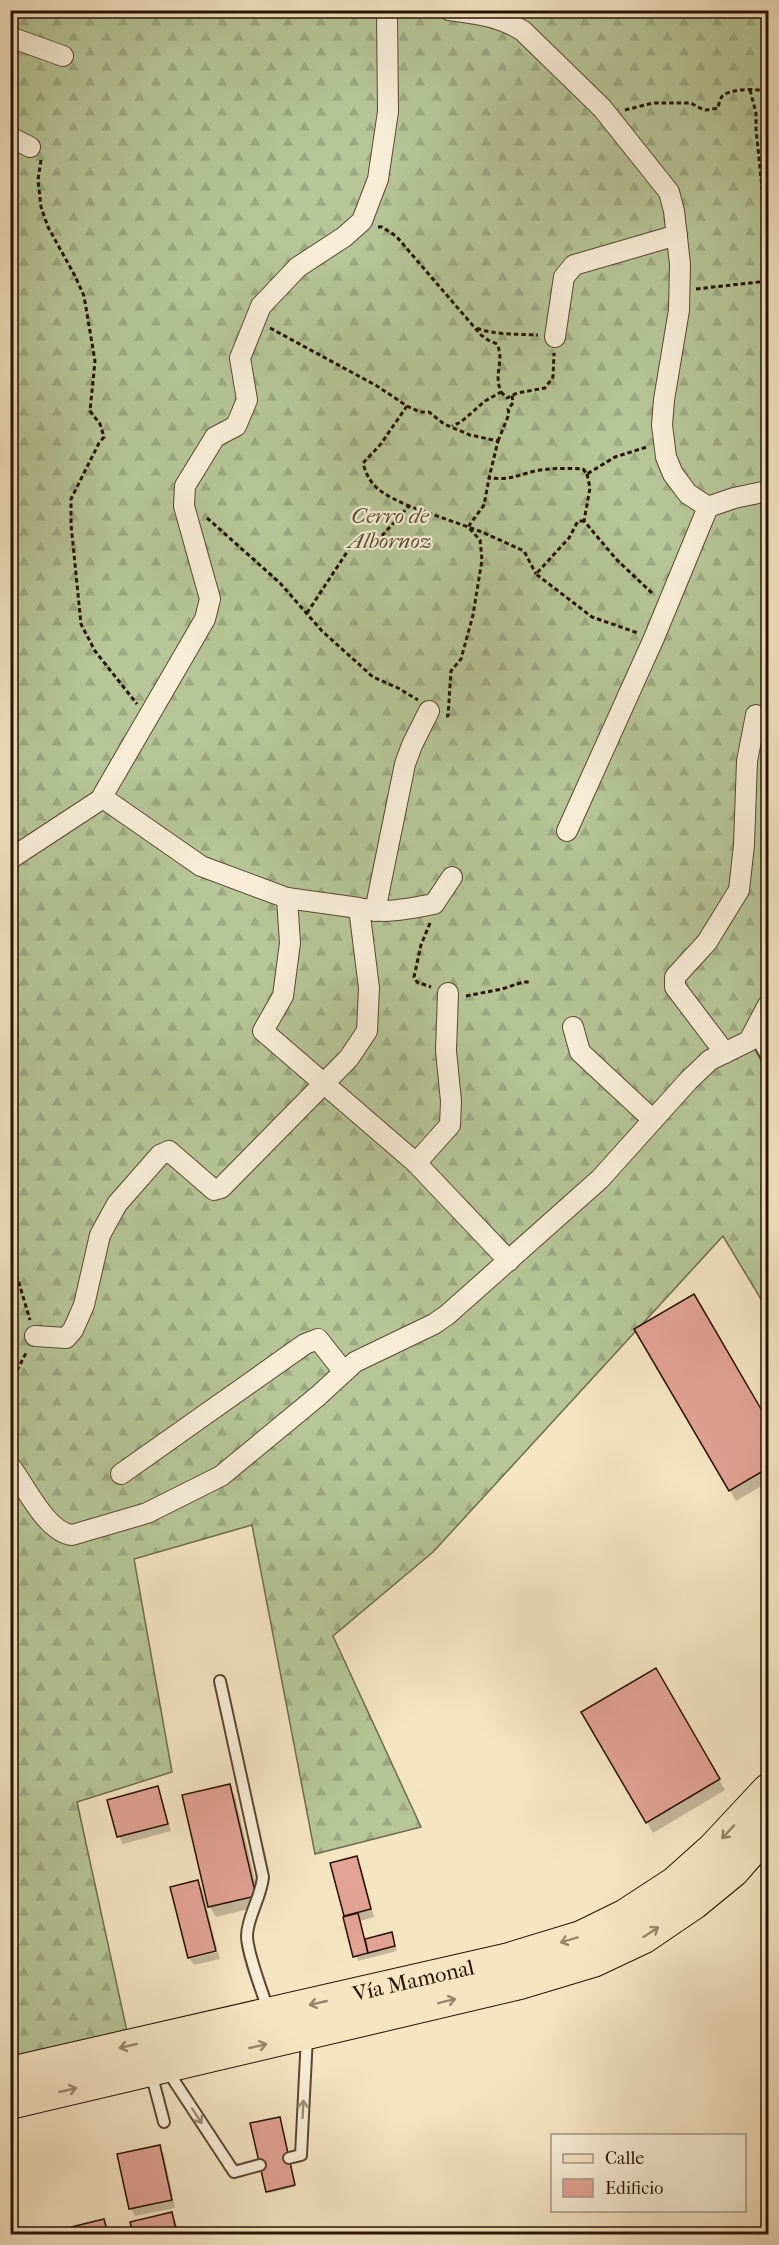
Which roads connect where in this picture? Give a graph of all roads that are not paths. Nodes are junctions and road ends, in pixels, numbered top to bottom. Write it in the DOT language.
graph roads {
  1 [pos="387,10"];
  2 [pos="449,10"];
  3 [pos="10,37"];
  4 [pos="63,56"];
  5 [pos="10,137"];
  6 [pos="30,147"];
  7 [pos="677,235"];
  8 [pos="555,337"];
  9 [pos="768,490"];
  10 [pos="708,507"];
  11 [pos="429,711"];
  12 [pos="756,715"];
  13 [pos="103,798"];
  14 [pos="567,831"];
  15 [pos="10,859"];
  16 [pos="453,877"];
  17 [pos="287,898"];
  18 [pos="367,909"];
  19 [pos="448,993"];
  20 [pos="768,1005"];
  21 [pos="573,1027"];
  22 [pos="754,1034"];
  23 [pos="724,1053"];
  24 [pos="768,1060"];
  25 [pos="324,1083"];
  26 [pos="653,1120"];
  27 [pos="416,1163"];
  28 [pos="509,1261"];
  29 [pos="35,1336"];
  30 [pos="344,1372"];
  31 [pos="10,1466"];
  32 [pos="122,1474"];
  33 [pos="220,1681"];
  34 [pos="768,1790"];
  35 [pos="768,1831"];
  36 [pos="269,2014"];
  37 [pos="307,2034"];
  38 [pos="158,2069"];
  39 [pos="10,2073"];
  40 [pos="10,2103"];
  41 [pos="164,2122"];
  42 [pos="289,2158"];
  43 [pos="260,2165"];
  1 -- 13 [label="street"];
  2 -- 7 [label="street"];
  3 -- 4 [label="street"];
  5 -- 6 [label="street"];
  7 -- 8 [label="street"];
  7 -- 10 [label="street"];
  9 -- 10 [label="street"];
  10 -- 14 [label="street"];
  11 -- 18 [label="street"];
  12 -- 23 [label="street"];
  13 -- 15 [label="street"];
  13 -- 17 [label="street"];
  16 -- 18 [label="street"];
  17 -- 18 [label="street"];
  17 -- 25 [label="street"];
  18 -- 25 [label="street"];
  19 -- 27 [label="street"];
  20 -- 22 [label="street"];
  21 -- 26 [label="street"];
  22 -- 23 [label="street"];
  22 -- 24 [label="lane"];
  23 -- 26 [label="street"];
  25 -- 27 [label="street"];
  25 -- 29 [label="street"];
  26 -- 28 [label="street"];
  27 -- 28 [label="street"];
  28 -- 30 [label="street"];
  30 -- 31 [label="street"];
  30 -- 32 [label="street"];
  33 -- 36 [label="lane"];
  34 -- 36 [label="main road, Vía Mamonal, one-way"];
  37 -- 35 [label="main road, Vía Mamonal, one-way"];
  36 -- 39 [label="main road, Vía Mamonal, one-way"];
  38 -- 37 [label="main road, Vía Mamonal, one-way"];
  42 -- 37 [label="lane, one-way"];
  40 -- 38 [label="main road, Vía Mamonal, one-way"];
  38 -- 41 [label="lane"];
  38 -- 43 [label="lane, one-way"];
}
